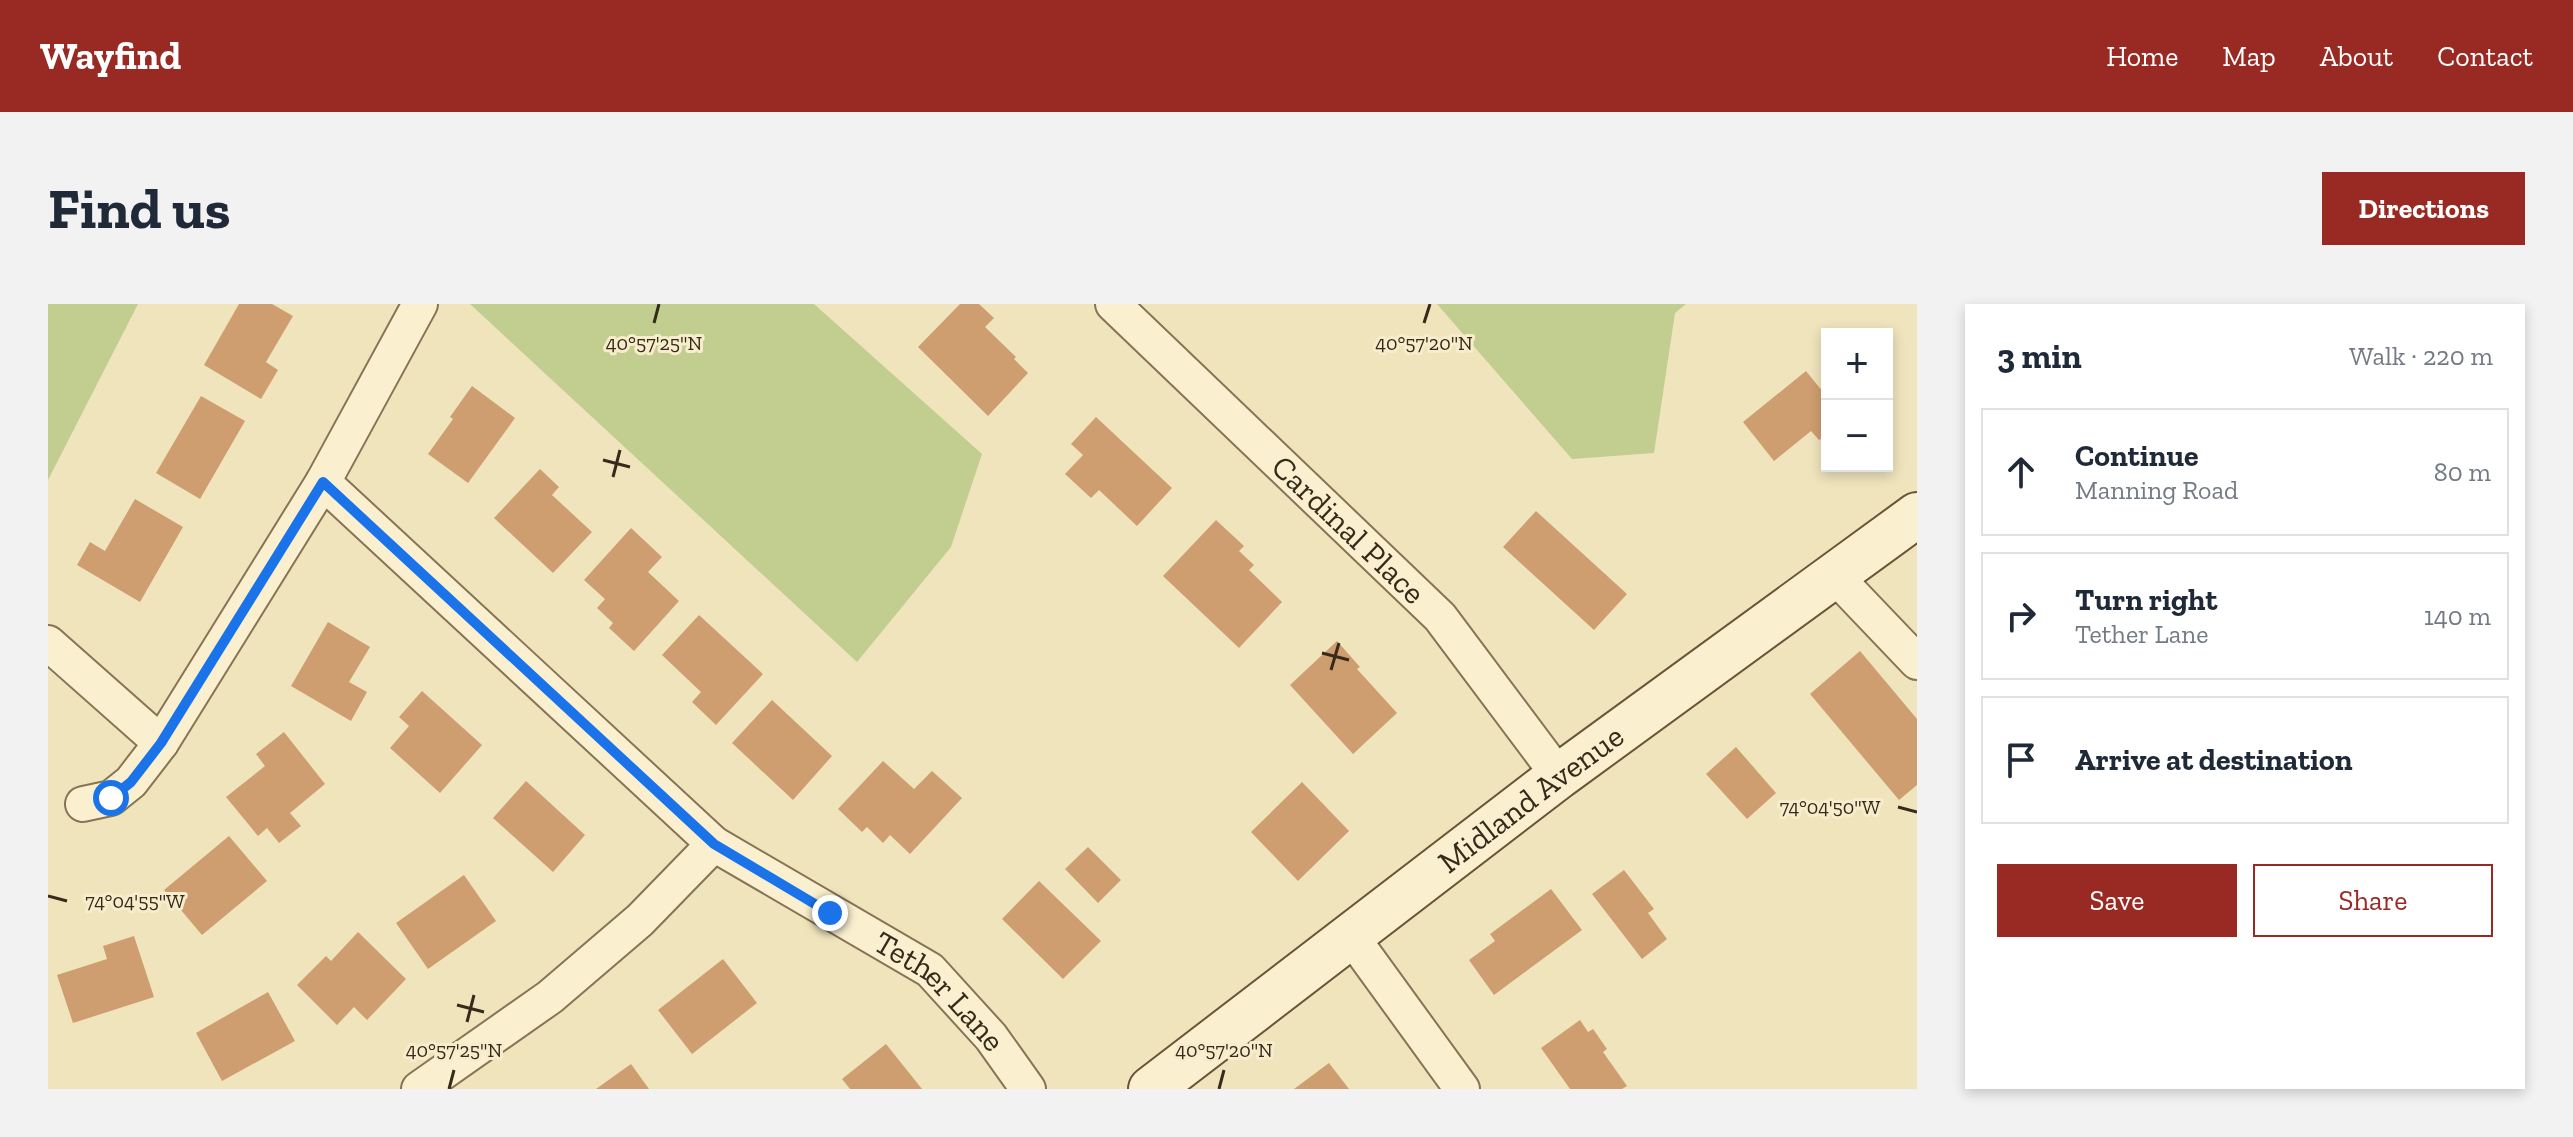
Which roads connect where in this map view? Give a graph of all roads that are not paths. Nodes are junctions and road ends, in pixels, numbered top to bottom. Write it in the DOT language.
graph roads {
  1 [pos="420,304"];
  2 [pos="1113,304"];
  3 [pos="323,482"];
  4 [pos="1917,515"];
  5 [pos="1834,575"];
  6 [pos="48,643"];
  7 [pos="1917,662"];
  8 [pos="161,743"];
  9 [pos="1559,776"];
  10 [pos="83,804"];
  11 [pos="714,844"];
  12 [pos="1351,936"];
  13 [pos="419,1089"];
  14 [pos="1028,1089"];
  15 [pos="1151,1089"];
  16 [pos="1462,1089"];
  1 -- 3 [label="street"];
  2 -- 9 [label="street, Cardinal Place"];
  3 -- 8 [label="street"];
  3 -- 11 [label="street, Tether Lane"];
  4 -- 5 [label="street, Midland Avenue"];
  5 -- 7 [label="street"];
  5 -- 9 [label="street, Midland Avenue"];
  6 -- 8 [label="street"];
  8 -- 10 [label="street"];
  9 -- 12 [label="street, Midland Avenue"];
  11 -- 13 [label="street"];
  11 -- 14 [label="street, Tether Lane"];
  12 -- 15 [label="street, Midland Avenue"];
  12 -- 16 [label="street"];
}
